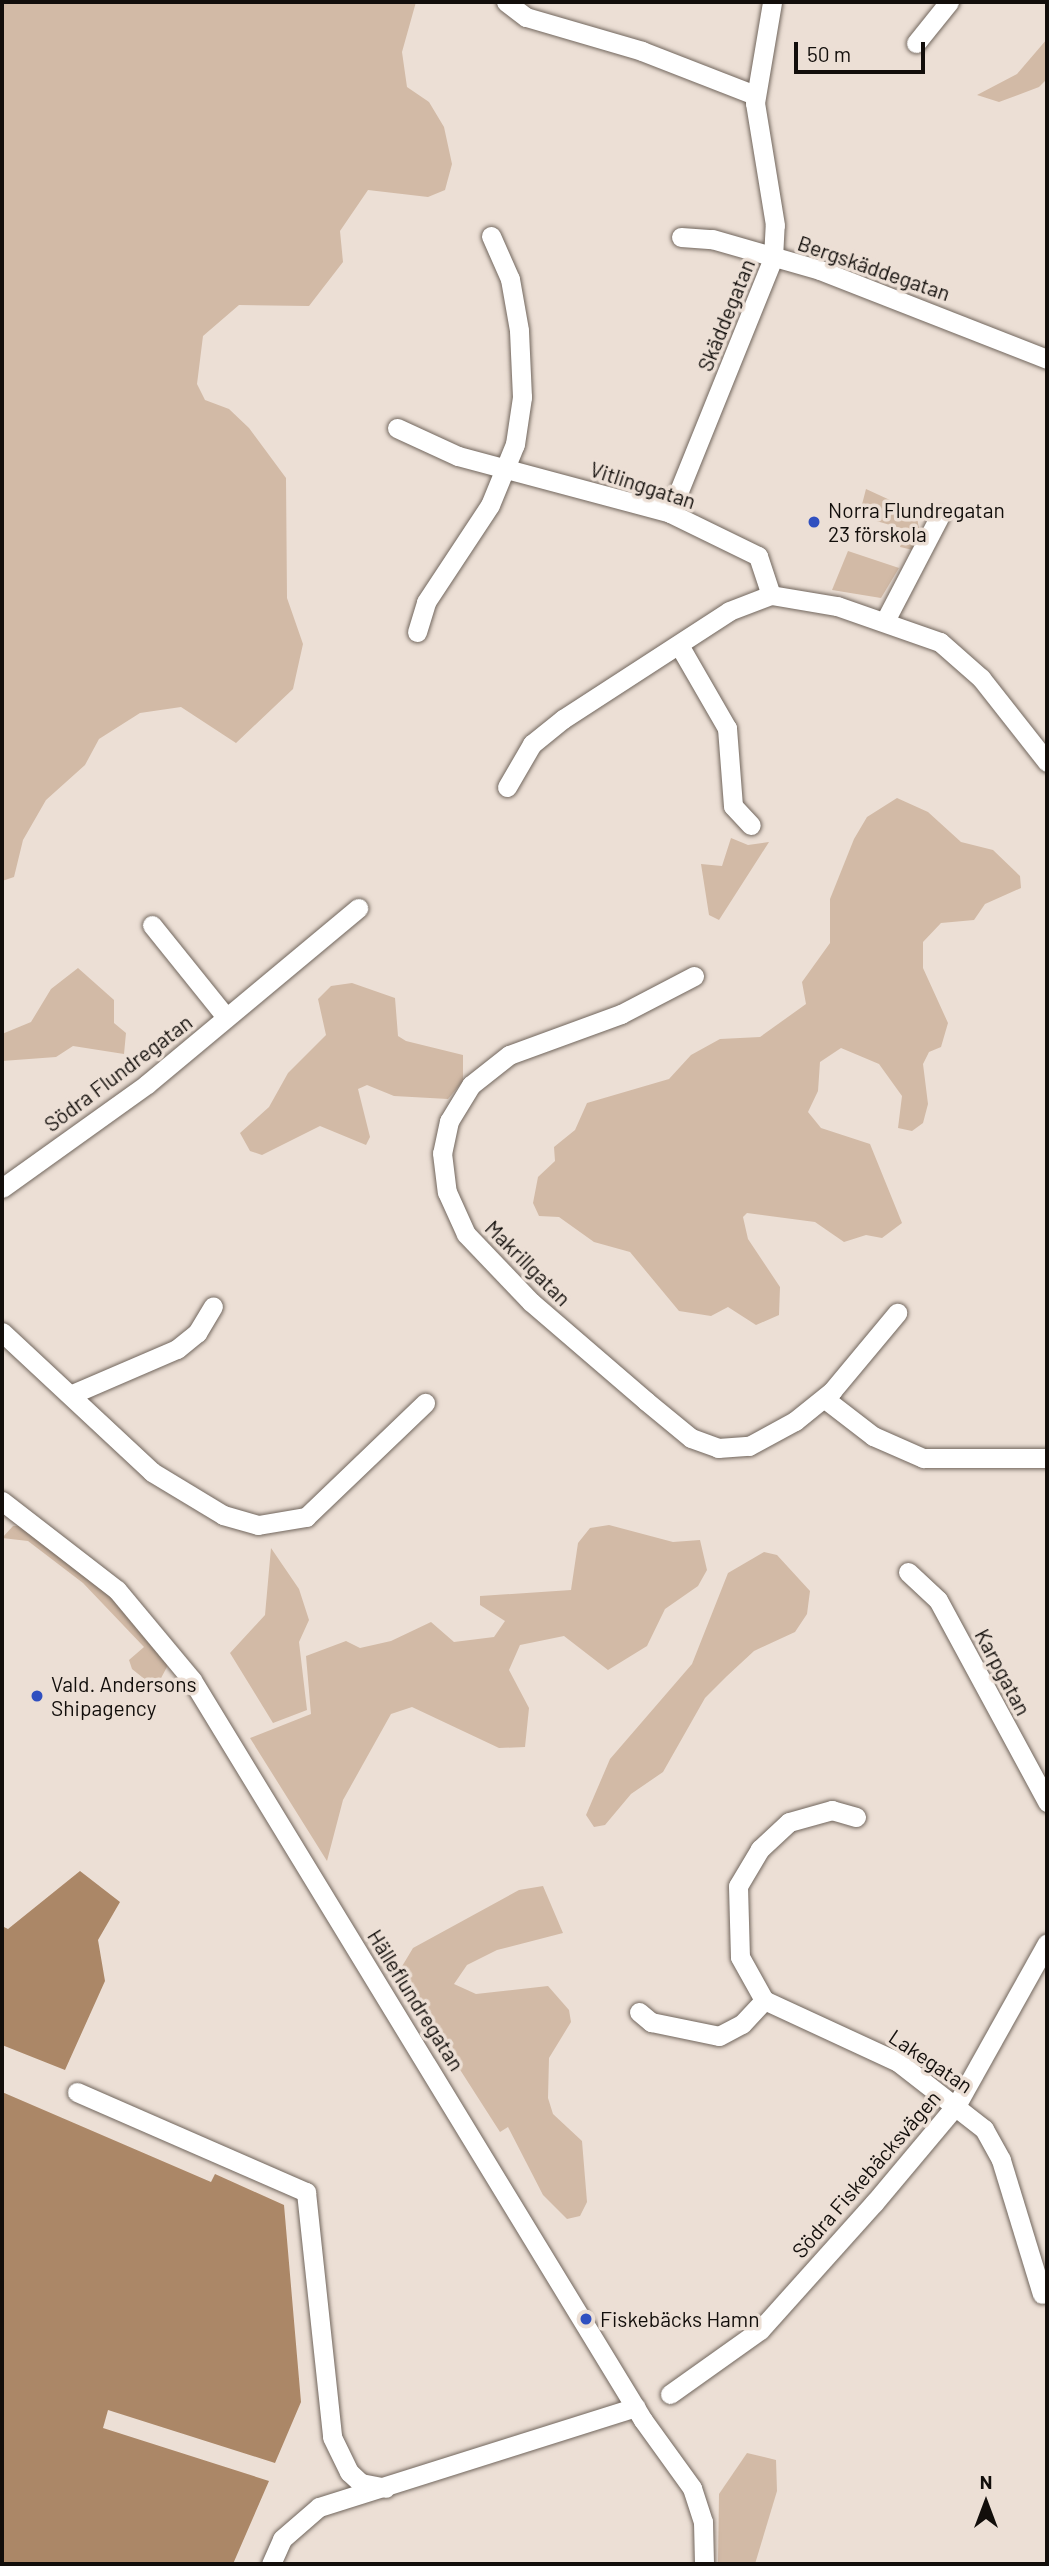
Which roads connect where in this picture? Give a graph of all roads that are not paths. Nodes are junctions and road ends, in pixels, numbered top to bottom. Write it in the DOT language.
graph roads {
  1 [pos="506,2"];
  2 [pos="772,2"];
  3 [pos="949,2"];
  4 [pos="916,43"];
  5 [pos="755,95"];
  6 [pos="491,236"];
  7 [pos="681,237"];
  8 [pos="773,258"];
  9 [pos="1047,359"];
  10 [pos="397,428"];
  11 [pos="508,470"];
  12 [pos="670,513"];
  13 [pos="939,517"];
  14 [pos="771,596"];
  15 [pos="886,619"];
  16 [pos="417,632"];
  17 [pos="678,645"];
  18 [pos="1047,762"];
  19 [pos="507,787"];
  20 [pos="751,825"];
  21 [pos="359,908"];
  22 [pos="152,925"];
  23 [pos="694,976"];
  24 [pos="226,1017"];
  25 [pos="2,1188"];
  26 [pos="213,1306"];
  27 [pos="897,1312"];
  28 [pos="2,1332"];
  29 [pos="70,1395"];
  30 [pos="825,1399"];
  31 [pos="425,1403"];
  32 [pos="1047,1458"];
  33 [pos="6,1511"];
  34 [pos="908,1572"];
  35 [pos="1047,1802"];
  36 [pos="856,1817"];
  37 [pos="1047,1943"];
  38 [pos="764,2000"];
  39 [pos="639,2012"];
  40 [pos="77,2092"];
  41 [pos="957,2104"];
  42 [pos="1042,2294"];
  43 [pos="670,2395"];
  44 [pos="636,2407"];
  45 [pos="386,2488"];
  46 [pos="271,2564"];
  47 [pos="704,2564"];
  1 -- 5 [label="street"];
  2 -- 5 [label="street, Skäddegatan"];
  3 -- 4 [label="street"];
  5 -- 8 [label="street, Skäddegatan"];
  6 -- 11 [label="street"];
  7 -- 8 [label="street, Bergskäddegatan"];
  8 -- 9 [label="street, Bergskäddegatan"];
  8 -- 12 [label="street, Skäddegatan"];
  10 -- 11 [label="street, Vitlinggatan"];
  11 -- 12 [label="street, Vitlinggatan"];
  11 -- 16 [label="street"];
  12 -- 14 [label="street, Vitlinggatan"];
  13 -- 15 [label="street"];
  14 -- 15 [label="street"];
  14 -- 17 [label="street"];
  15 -- 18 [label="street"];
  17 -- 19 [label="street"];
  17 -- 20 [label="street"];
  21 -- 24 [label="street, Södra Flundregatan"];
  22 -- 24 [label="street, Södra Flundregatan"];
  23 -- 30 [label="street, Makrillgatan"];
  24 -- 25 [label="street, Södra Flundregatan"];
  26 -- 29 [label="street"];
  27 -- 30 [label="street, Makrillgatan"];
  28 -- 29 [label="street"];
  29 -- 31 [label="street"];
  30 -- 32 [label="street"];
  33 -- 44 [label="street, Hälleflundregatan"];
  34 -- 35 [label="street, Karpgatan"];
  36 -- 38 [label="street"];
  37 -- 41 [label="street, Södra Fiskebäcksvägen"];
  38 -- 39 [label="street"];
  38 -- 41 [label="street, Lakegatan"];
  40 -- 45 [label="street"];
  41 -- 42 [label="street, Lakegatan"];
  41 -- 43 [label="street, Södra Fiskebäcksvägen"];
  44 -- 45 [label="street"];
  44 -- 47 [label="street, Hälleflundregatan"];
  45 -- 46 [label="street"];
}
